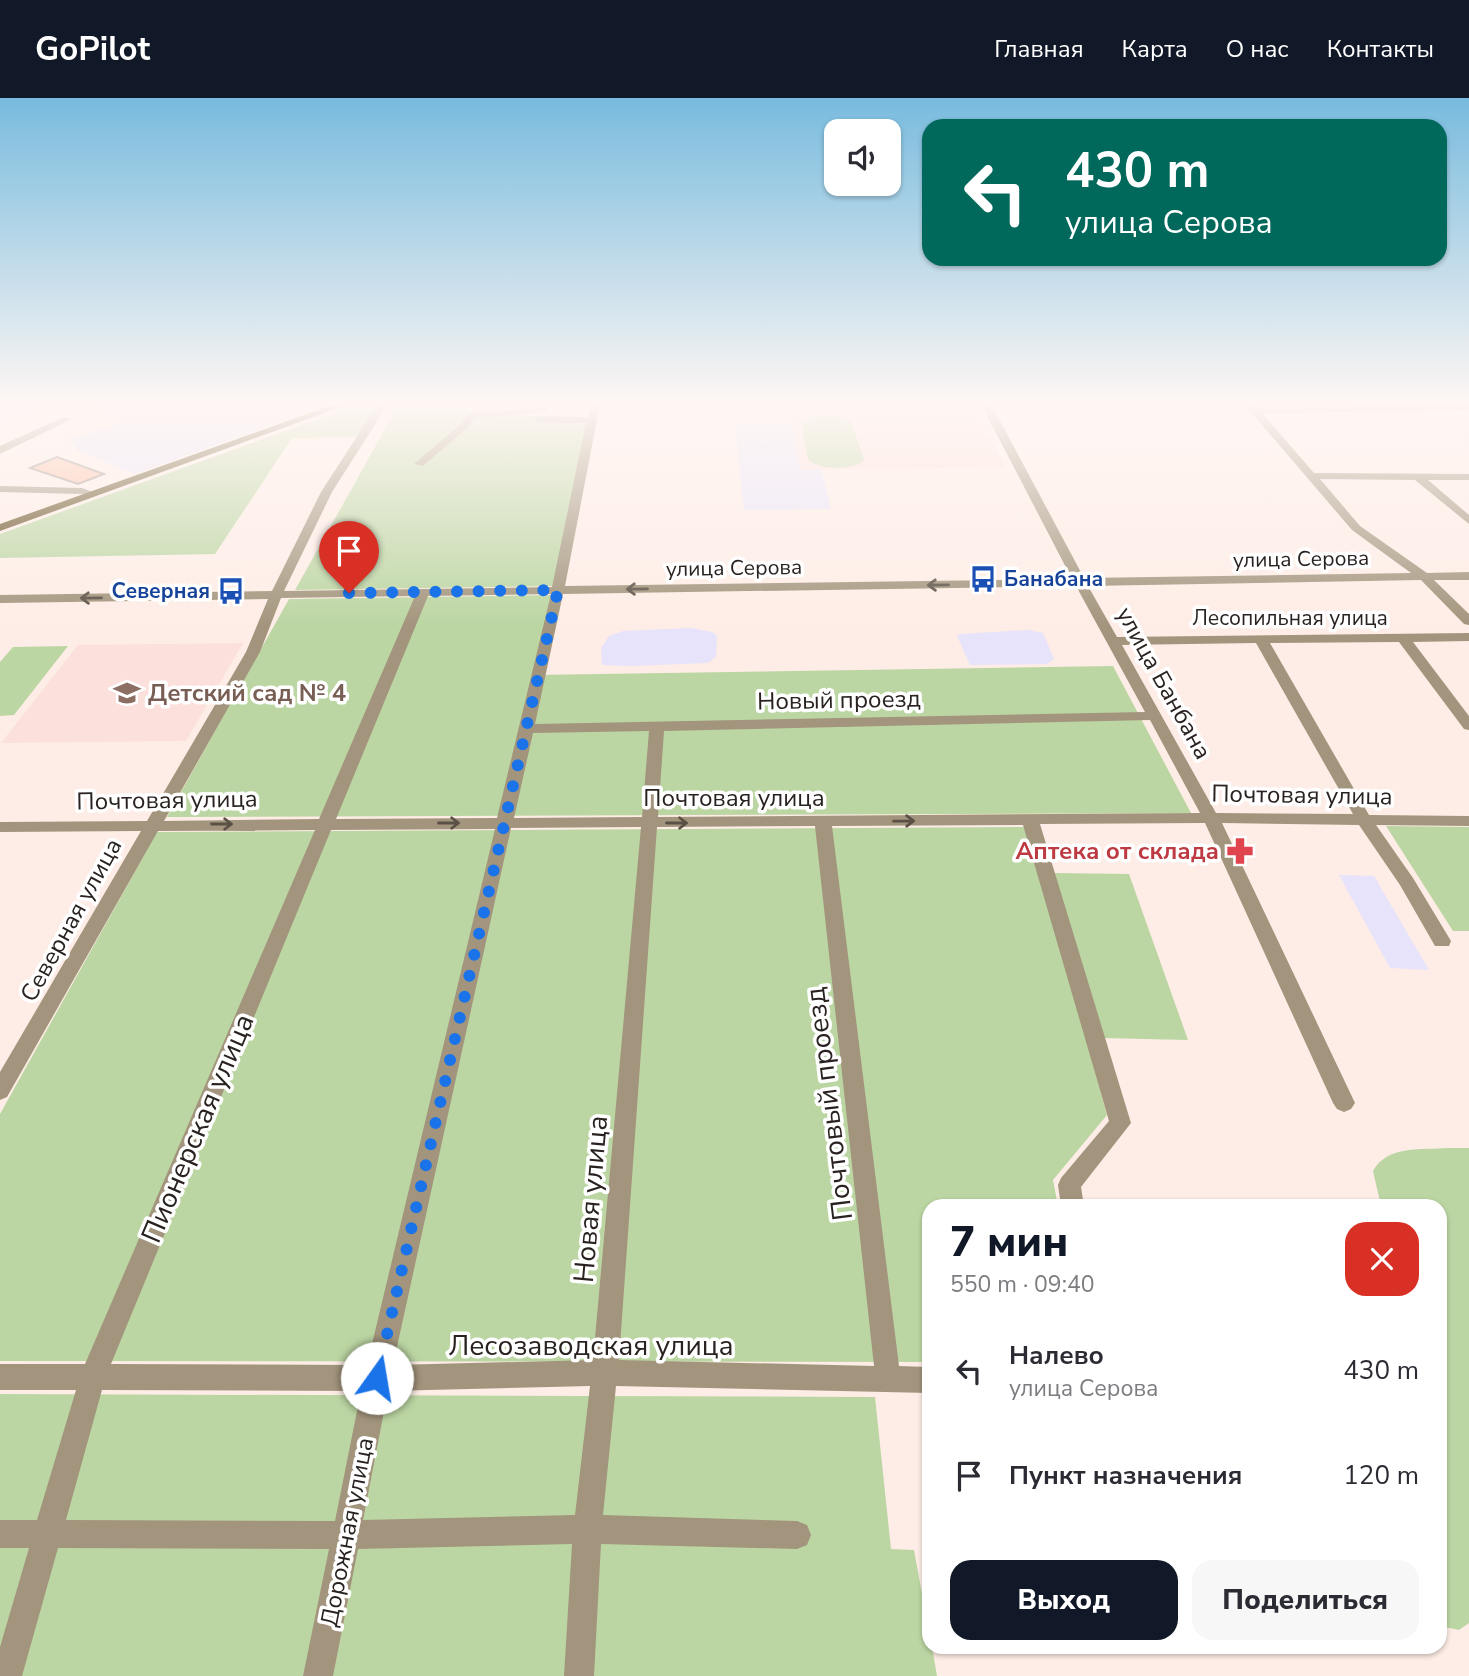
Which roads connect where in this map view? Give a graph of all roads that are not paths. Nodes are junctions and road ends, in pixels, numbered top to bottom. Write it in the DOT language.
graph roads {
  1 [pos="1418,477"];
  2 [pos="139,478"];
  3 [pos="337,478"];
  4 [pos="580,478"];
  5 [pos="1025,478"];
  6 [pos="1315,478"];
  7 [pos="0,489"];
  8 [pos="93,494"];
  9 [pos="1469,521"];
  10 [pos="0,528"];
  11 [pos="1423,576"];
  12 [pos="1469,576"];
  13 [pos="1080,582"];
  14 [pos="558,590"];
  15 [pos="424,593"];
  16 [pos="275,594"];
  17 [pos="0,599"];
  18 [pos="1469,621"];
  19 [pos="1260,638"];
  20 [pos="1404,638"];
  21 [pos="1469,638"];
  22 [pos="1112,640"];
  23 [pos="1154,716"];
  24 [pos="1469,726"];
  25 [pos="657,727"];
  26 [pos="526,729"];
  27 [pos="1211,818"];
  28 [pos="1030,820"];
  29 [pos="1365,821"];
  30 [pos="1469,821"];
  31 [pos="504,822"];
  32 [pos="823,822"];
  33 [pos="651,823"];
  34 [pos="154,824"];
  35 [pos="325,824"];
  36 [pos="0,827"];
  37 [pos="1442,941"];
  38 [pos="0,1091"];
  39 [pos="1345,1103"];
  40 [pos="1072,1199"];
  41 [pos="605,1373"];
  42 [pos="0,1377"];
  43 [pos="92,1378"];
  44 [pos="377,1378"];
  45 [pos="888,1380"];
  46 [pos="922,1380"];
  47 [pos="587,1528"];
  48 [pos="0,1534"];
  49 [pos="47,1535"];
  50 [pos="348,1535"];
  51 [pos="797,1535"];
  52 [pos="7,1676"];
  53 [pos="318,1676"];
  54 [pos="579,1676"];
  1 -- 9 [label="street"];
  2 -- 8 [label="main road"];
  3 -- 16 [label="street, Северная улица"];
  4 -- 14 [label="street, Дорожная улица"];
  5 -- 13 [label="street, улица Банбана"];
  6 -- 11 [label="street"];
  7 -- 8 [label="street"];
  8 -- 10 [label="main road"];
  11 -- 12 [label="street, улица Серова"];
  11 -- 13 [label="street, улица Серова"];
  11 -- 18 [label="street"];
  13 -- 14 [label="street, улица Серова, one-way"];
  13 -- 22 [label="street, улица Банбана"];
  14 -- 15 [label="street, улица Серова"];
  14 -- 26 [label="street, Дорожная улица"];
  15 -- 16 [label="street, улица Серова"];
  15 -- 35 [label="street, Пионерская улица"];
  16 -- 17 [label="street, улица Серова, one-way"];
  16 -- 34 [label="street, Северная улица"];
  19 -- 20 [label="street, Лесопильная улица"];
  19 -- 22 [label="street, Лесопильная улица"];
  19 -- 29 [label="street"];
  20 -- 21 [label="street, Лесопильная улица"];
  20 -- 24 [label="street"];
  22 -- 23 [label="street, улица Банбана"];
  23 -- 25 [label="street, Новый проезд"];
  23 -- 27 [label="street, улица Банбана"];
  25 -- 26 [label="street, Новый проезд"];
  25 -- 33 [label="street, Новая улица"];
  26 -- 31 [label="street, Дорожная улица"];
  27 -- 28 [label="street, Почтовая улица"];
  27 -- 29 [label="street, Почтовая улица"];
  27 -- 39 [label="street, улица Банбана"];
  32 -- 28 [label="street, Почтовая улица, one-way"];
  28 -- 40 [label="street"];
  29 -- 30 [label="street, Почтовая улица"];
  29 -- 37 [label="street"];
  31 -- 33 [label="street, Почтовая улица"];
  35 -- 31 [label="street, Почтовая улица, one-way"];
  31 -- 44 [label="street, Дорожная улица"];
  33 -- 32 [label="street, Почтовая улица, one-way"];
  32 -- 45 [label="street, Почтовый проезд"];
  33 -- 41 [label="street, Новая улица"];
  34 -- 35 [label="street, Почтовая улица, one-way"];
  34 -- 36 [label="street, Почтовая улица"];
  34 -- 38 [label="street, Северная улица"];
  35 -- 43 [label="street, Пионерская улица"];
  41 -- 44 [label="street, Лесозаводская улица"];
  41 -- 45 [label="street, Лесозаводская улица"];
  41 -- 47 [label="street, Новая улица"];
  42 -- 43 [label="street, Лесозаводская улица"];
  43 -- 44 [label="street, Лесозаводская улица"];
  43 -- 49 [label="street, Пионерская улица"];
  44 -- 50 [label="street, Дорожная улица"];
  45 -- 46 [label="street, Лесозаводская улица"];
  47 -- 50 [label="street"];
  47 -- 51 [label="street"];
  47 -- 54 [label="street, Новая улица"];
  48 -- 49 [label="street"];
  49 -- 50 [label="street"];
  49 -- 52 [label="street, Пионерская улица"];
  50 -- 53 [label="street, Дорожная улица"];
}
